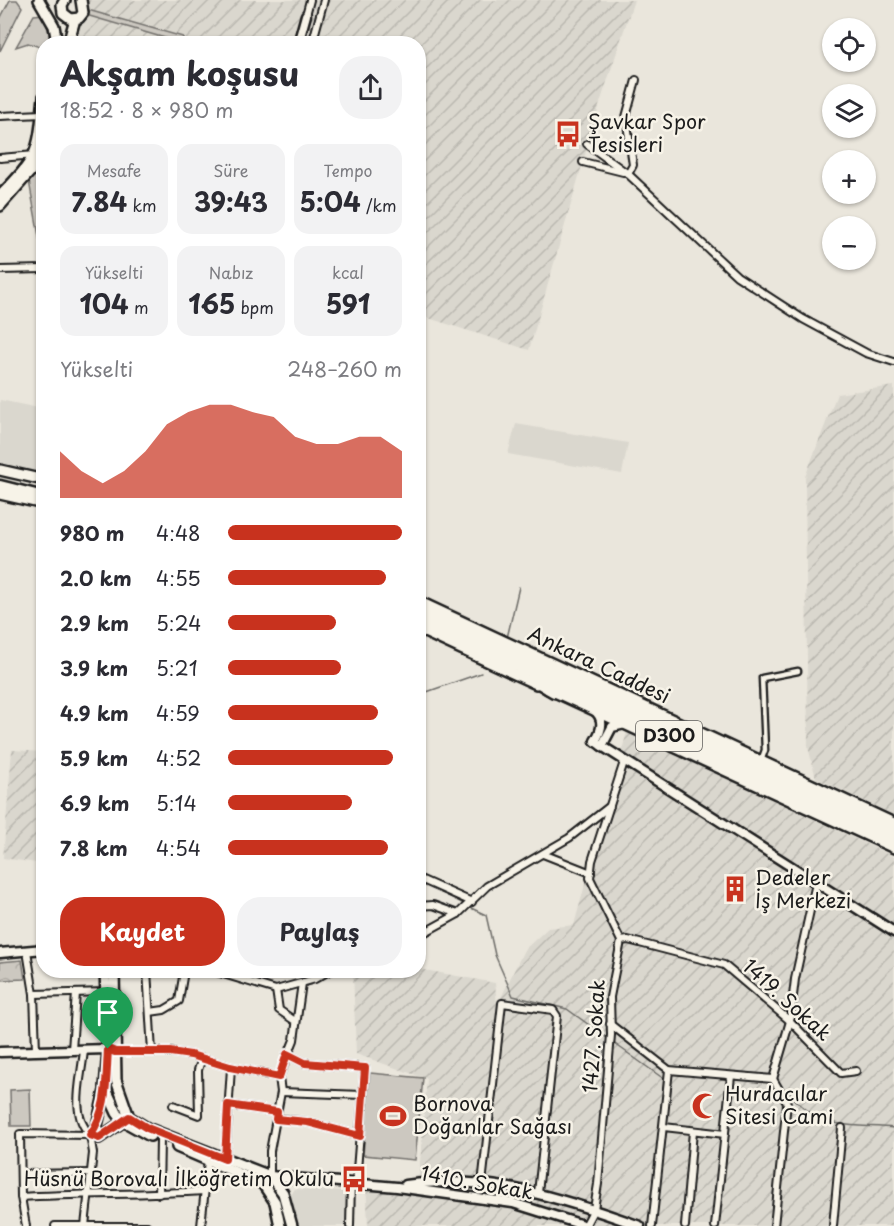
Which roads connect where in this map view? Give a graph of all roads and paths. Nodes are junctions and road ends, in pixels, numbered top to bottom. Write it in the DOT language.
graph roads {
  1 [pos="39,0"];
  2 [pos="45,0"];
  3 [pos="65,0"];
  4 [pos="81,0"];
  5 [pos="310,0"];
  6 [pos="324,0"];
  7 [pos="63,13"];
  8 [pos="306,15"];
  9 [pos="75,19"];
  10 [pos="56,36"];
  11 [pos="58,36"];
  12 [pos="70,36"];
  13 [pos="300,36"];
  14 [pos="314,36"];
  15 [pos="636,80"];
  16 [pos="36,114"];
  17 [pos="0,116"];
  18 [pos="587,144"];
  19 [pos="36,155"];
  20 [pos="0,158"];
  21 [pos="36,158"];
  22 [pos="36,159"];
  23 [pos="583,162"];
  24 [pos="628,174"];
  25 [pos="0,196"];
  26 [pos="0,206"];
  27 [pos="36,269"];
  28 [pos="0,270"];
  29 [pos="894,362"];
  30 [pos="0,470"];
  31 [pos="36,478"];
  32 [pos="0,479"];
  33 [pos="0,486"];
  34 [pos="36,488"];
  35 [pos="0,494"];
  36 [pos="36,495"];
  37 [pos="36,502"];
  38 [pos="426,605"];
  39 [pos="426,615"];
  40 [pos="426,622"];
  41 [pos="446,627"];
  42 [pos="484,632"];
  43 [pos="426,633"];
  44 [pos="483,649"];
  45 [pos="528,661"];
  46 [pos="798,670"];
  47 [pos="554,692"];
  48 [pos="591,708"];
  49 [pos="626,723"];
  50 [pos="599,744"];
  51 [pos="761,761"];
  52 [pos="624,762"];
  53 [pos="746,762"];
  54 [pos="826,791"];
  55 [pos="610,806"];
  56 [pos="894,823"];
  57 [pos="894,831"];
  58 [pos="869,836"];
  59 [pos="894,840"];
  60 [pos="894,847"];
  61 [pos="543,854"];
  62 [pos="591,873"];
  63 [pos="426,882"];
  64 [pos="816,883"];
  65 [pos="472,902"];
  66 [pos="426,905"];
  67 [pos="458,914"];
  68 [pos="426,932"];
  69 [pos="894,932"];
  70 [pos="621,941"];
  71 [pos="36,950"];
  72 [pos="27,951"];
  73 [pos="0,953"];
  74 [pos="106,978"];
  75 [pos="114,978"];
  76 [pos="148,978"];
  77 [pos="182,978"];
  78 [pos="236,978"];
  79 [pos="313,978"];
  80 [pos="302,983"];
  81 [pos="276,990"];
  82 [pos="107,992"];
  83 [pos="76,993"];
  84 [pos="34,994"];
  85 [pos="150,1012"];
  86 [pos="295,1021"];
  87 [pos="790,1021"];
  88 [pos="610,1024"];
  89 [pos="36,1050"];
  90 [pos="72,1050"];
  91 [pos="84,1050"];
  92 [pos="112,1050"];
  93 [pos="0,1052"];
  94 [pos="152,1052"];
  95 [pos="287,1054"];
  96 [pos="202,1058"];
  97 [pos="231,1068"];
  98 [pos="669,1070"];
  99 [pos="856,1071"];
  100 [pos="731,1076"];
  101 [pos="279,1077"];
  102 [pos="773,1079"];
  103 [pos="105,1087"];
  104 [pos="281,1092"];
  105 [pos="363,1095"];
  106 [pos="173,1105"];
  107 [pos="228,1105"];
  108 [pos="123,1115"];
  109 [pos="277,1115"];
  110 [pos="97,1126"];
  111 [pos="664,1128"];
  112 [pos="842,1128"];
  113 [pos="693,1131"];
  114 [pos="725,1134"];
  115 [pos="90,1135"];
  116 [pos="360,1136"];
  117 [pos="160,1140"];
  118 [pos="225,1159"];
  119 [pos="208,1160"];
  120 [pos="92,1173"];
  121 [pos="22,1174"];
  122 [pos="270,1176"];
  123 [pos="353,1183"];
  124 [pos="263,1184"];
  125 [pos="482,1184"];
  126 [pos="397,1186"];
  127 [pos="204,1191"];
  128 [pos="89,1192"];
  129 [pos="538,1193"];
  130 [pos="159,1194"];
  131 [pos="21,1197"];
  132 [pos="594,1209"];
  133 [pos="85,1225"];
  134 [pos="26,1226"];
  135 [pos="55,1226"];
  136 [pos="147,1226"];
  137 [pos="201,1226"];
  138 [pos="280,1226"];
  139 [pos="292,1226"];
  140 [pos="350,1226"];
  141 [pos="585,1226"];
  142 [pos="640,1226"];
  143 [pos="652,1226"];
  144 [pos="685,1226"];
  145 [pos="715,1226"];
  146 [pos="774,1226"];
  147 [pos="833,1226"];
  1 -- 10 [label="main road"];
  2 -- 7 [label="main road"];
  3 -- 7 [label="main road"];
  4 -- 9 [label="main road"];
  5 -- 8 [label="street"];
  6 -- 14 [label="street"];
  7 -- 9 [label="main road"];
  7 -- 11 [label="main road"];
  8 -- 13 [label="street"];
  9 -- 12 [label="main road"];
  15 -- 24 [label="street"];
  16 -- 17 [label="street"];
  18 -- 24 [label="street"];
  19 -- 20 [label="street"];
  21 -- 25 [label="main road"];
  22 -- 26 [label="main road"];
  23 -- 24 [label="street"];
  24 -- 29 [label="street"];
  27 -- 28 [label="street"];
  30 -- 31 [label="main road"];
  32 -- 34 [label="highway"];
  33 -- 36 [label="highway"];
  35 -- 37 [label="main road"];
  38 -- 42 [label="main road, Ankara Caddesi"];
  39 -- 41 [label="highway, Ankara Caddesi / D300"];
  40 -- 41 [label="highway, Ankara Caddesi / D300"];
  41 -- 44 [label="highway, Ankara Caddesi / D300"];
  41 -- 45 [label="highway, Ankara Caddesi / D300"];
  42 -- 45 [label="highway"];
  42 -- 51 [label="main road, Ankara Caddesi"];
  43 -- 47 [label="main road"];
  44 -- 47 [label="highway"];
  44 -- 59 [label="highway, Ankara Caddesi / D300"];
  45 -- 53 [label="highway, Ankara Caddesi / D300"];
  46 -- 51 [label="street"];
  47 -- 48 [label="main road"];
  48 -- 49 [label="main road"];
  48 -- 50 [label="street"];
  49 -- 50 [label="street"];
  49 -- 58 [label="main road"];
  50 -- 52 [label="street"];
  51 -- 54 [label="main road, Ankara Caddesi"];
  52 -- 55 [label="street"];
  52 -- 64 [label="street"];
  53 -- 54 [label="highway"];
  53 -- 57 [label="highway, Ankara Caddesi / D300"];
  54 -- 56 [label="main road, Ankara Caddesi"];
  55 -- 61 [label="street"];
  55 -- 62 [label="street"];
  58 -- 60 [label="highway"];
  61 -- 62 [label="street"];
  61 -- 65 [label="street"];
  62 -- 70 [label="street"];
  63 -- 65 [label="street"];
  64 -- 69 [label="street"];
  64 -- 87 [label="street"];
  65 -- 67 [label="street"];
  66 -- 67 [label="street"];
  67 -- 68 [label="street"];
  70 -- 87 [label="street, 1419. Sokak"];
  70 -- 88 [label="street, 1427. Sokak"];
  71 -- 72 [label="street"];
  72 -- 73 [label="street"];
  72 -- 84 [label="street"];
  74 -- 82 [label="main road"];
  75 -- 92 [label="main road"];
  76 -- 85 [label="street"];
  77 -- 85 [label="street"];
  78 -- 81 [label="street"];
  79 -- 80 [label="street"];
  80 -- 81 [label="street"];
  80 -- 86 [label="street"];
  81 -- 86 [label="street"];
  82 -- 83 [label="street"];
  82 -- 92 [label="main road"];
  83 -- 84 [label="street"];
  83 -- 90 [label="street"];
  84 -- 89 [label="street"];
  85 -- 94 [label="street"];
  86 -- 95 [label="street"];
  87 -- 99 [label="street, 1419. Sokak"];
  87 -- 102 [label="street"];
  88 -- 98 [label="street"];
  88 -- 132 [label="street, 1427. Sokak"];
  89 -- 90 [label="street"];
  89 -- 93 [label="street"];
  90 -- 91 [label="street"];
  91 -- 92 [label="street"];
  91 -- 115 [label="street"];
  92 -- 94 [label="street"];
  92 -- 103 [label="main road"];
  92 -- 108 [label="main road"];
  94 -- 96 [label="street"];
  95 -- 101 [label="street"];
  95 -- 105 [label="street"];
  96 -- 97 [label="street"];
  96 -- 106 [label="street"];
  97 -- 101 [label="street"];
  97 -- 107 [label="street"];
  98 -- 100 [label="street"];
  98 -- 111 [label="street"];
  100 -- 102 [label="street"];
  100 -- 114 [label="street"];
  101 -- 104 [label="street"];
  102 -- 146 [label="street"];
  103 -- 108 [label="main road"];
  103 -- 110 [label="main road"];
  104 -- 105 [label="street"];
  104 -- 109 [label="street"];
  105 -- 116 [label="street"];
  107 -- 109 [label="street"];
  107 -- 118 [label="street"];
  108 -- 110 [label="main road"];
  108 -- 115 [label="main road"];
  108 -- 117 [label="main road"];
  108 -- 118 [label="main road"];
  109 -- 116 [label="street"];
  109 -- 122 [label="street"];
  110 -- 115 [label="main road"];
  111 -- 113 [label="street"];
  111 -- 143 [label="street"];
  112 -- 147 [label="street"];
  113 -- 114 [label="street"];
  113 -- 144 [label="street"];
  114 -- 145 [label="street"];
  115 -- 120 [label="street"];
  115 -- 121 [label="street"];
  116 -- 123 [label="street"];
  117 -- 119 [label="main road"];
  117 -- 130 [label="street"];
  118 -- 122 [label="main road"];
  119 -- 124 [label="main road"];
  119 -- 127 [label="street"];
  120 -- 121 [label="street"];
  120 -- 128 [label="street"];
  121 -- 131 [label="street"];
  122 -- 123 [label="street, 1410. Sokak"];
  122 -- 124 [label="street"];
  122 -- 139 [label="main road"];
  123 -- 126 [label="street, 1410. Sokak"];
  123 -- 140 [label="street"];
  124 -- 138 [label="main road"];
  125 -- 126 [label="street, 1410. Sokak"];
  125 -- 129 [label="street, 1410. Sokak"];
  125 -- 129 [label="street"];
  126 -- 141 [label="street, 1410. Sokak"];
  127 -- 130 [label="street"];
  127 -- 137 [label="street"];
  128 -- 130 [label="street"];
  128 -- 131 [label="street"];
  128 -- 133 [label="street"];
  129 -- 132 [label="street, 1410. Sokak"];
  131 -- 134 [label="street"];
  132 -- 141 [label="street, 1427. Sokak"];
  132 -- 142 [label="street, 1410. Sokak"];
  133 -- 135 [label="street"];
  133 -- 136 [label="street"];
}
